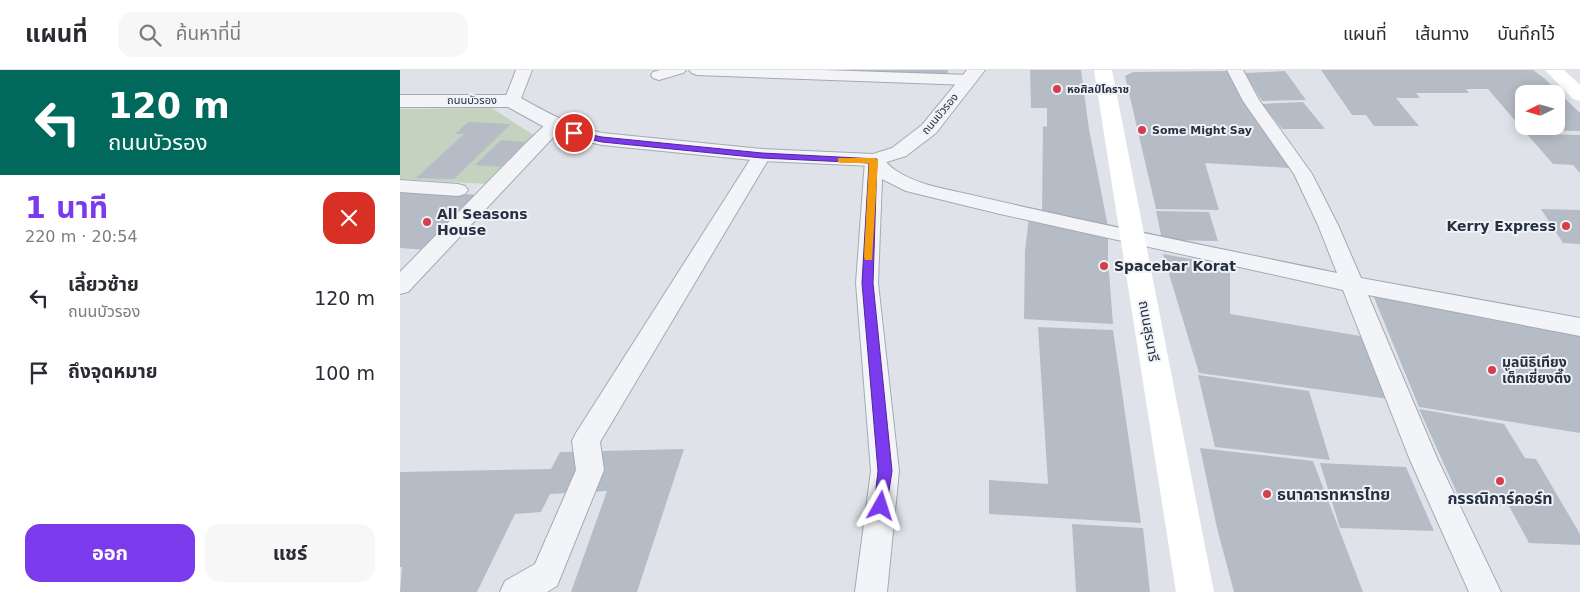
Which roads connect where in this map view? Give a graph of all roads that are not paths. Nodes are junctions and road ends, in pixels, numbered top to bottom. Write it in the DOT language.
graph roads {
  1 [pos="524,70"];
  2 [pos="678,70"];
  3 [pos="698,70"];
  4 [pos="1102,70"];
  5 [pos="1235,70"];
  6 [pos="1554,70"];
  7 [pos="973,75"];
  8 [pos="659,76"];
  9 [pos="1580,95"];
  10 [pos="400,101"];
  11 [pos="512,101"];
  12 [pos="555,125"];
  13 [pos="762,156"];
  14 [pos="874,160"];
  15 [pos="400,186"];
  16 [pos="458,190"];
  17 [pos="1132,237"];
  18 [pos="1351,284"];
  19 [pos="400,286"];
  20 [pos="1580,327"];
  21 [pos="516,592"];
  22 [pos="871,592"];
  23 [pos="1195,592"];
  24 [pos="1485,592"];
  1 -- 11 [label="street"];
  2 -- 8 [label="street"];
  3 -- 7 [label="street"];
  4 -- 17 [label="main road, ถนนสุรนารี"];
  5 -- 18 [label="street"];
  6 -- 9 [label="main road"];
  7 -- 14 [label="street, ถนนบัวรอง"];
  10 -- 11 [label="street, ถนนบัวรอง"];
  11 -- 12 [label="street, ถนนบัวรอง"];
  12 -- 13 [label="street, ถนนบัวรอง"];
  12 -- 19 [label="street"];
  13 -- 14 [label="street, ถนนบัวรอง"];
  13 -- 21 [label="street"];
  14 -- 17 [label="street"];
  14 -- 22 [label="street"];
  15 -- 16 [label="street"];
  17 -- 18 [label="street"];
  17 -- 23 [label="main road, ถนนสุรนารี"];
  18 -- 20 [label="street"];
  18 -- 24 [label="street"];
}
